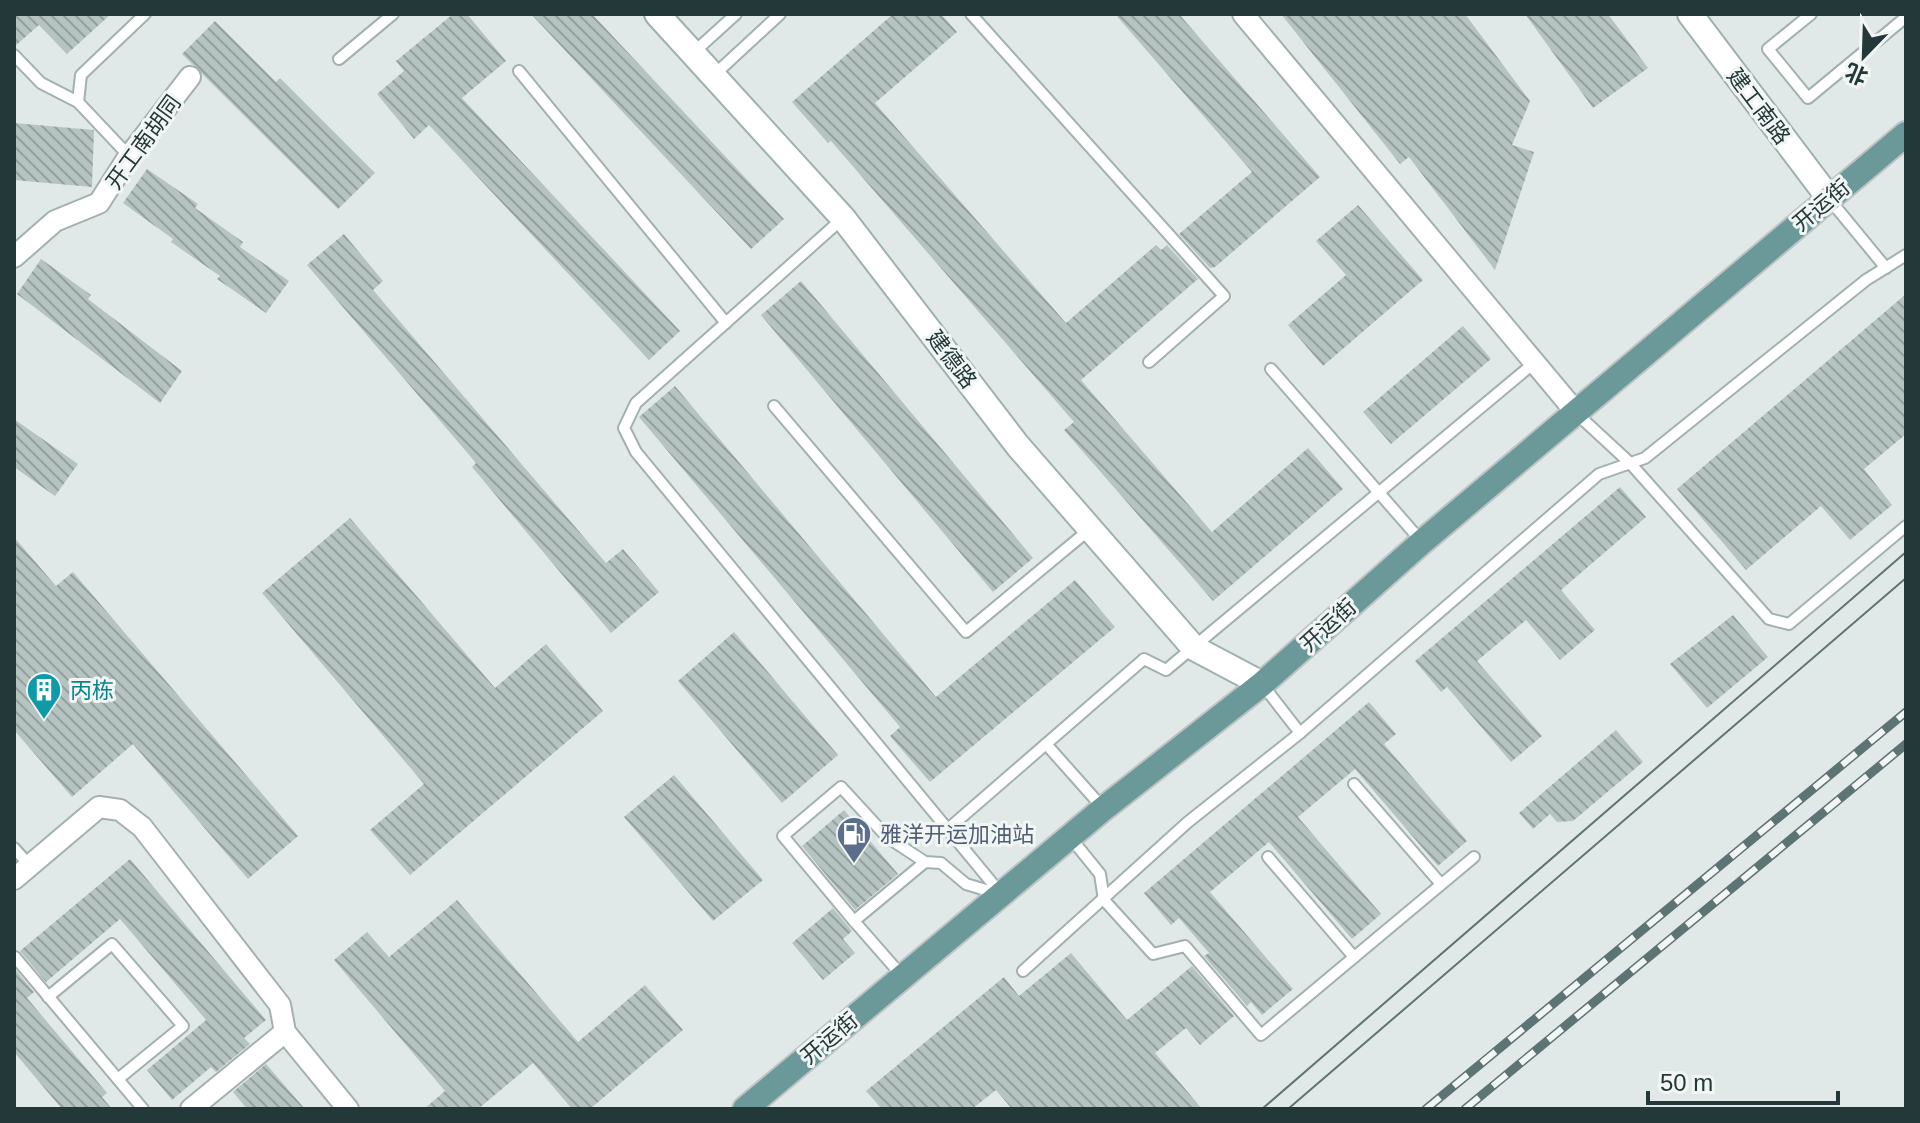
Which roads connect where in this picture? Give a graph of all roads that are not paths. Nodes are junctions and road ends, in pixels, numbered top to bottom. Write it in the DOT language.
graph roads {
  1 [pos="145,14"];
  2 [pos="393,14"];
  3 [pos="657,14"];
  4 [pos="736,14"];
  5 [pos="780,14"];
  6 [pos="971,14"];
  7 [pos="1243,14"];
  8 [pos="1690,14"];
  9 [pos="1811,14"];
  10 [pos="1906,17"];
  11 [pos="693,53"];
  12 [pos="14,55"];
  13 [pos="339,59"];
  14 [pos="519,71"];
  15 [pos="713,76"];
  16 [pos="190,77"];
  17 [pos="78,102"];
  18 [pos="1906,134"];
  19 [pos="129,156"];
  20 [pos="1829,198"];
  21 [pos="843,218"];
  22 [pos="1906,255"];
  23 [pos="14,257"];
  24 [pos="1886,268"];
  25 [pos="726,323"];
  26 [pos="1149,362"];
  27 [pos="1534,363"];
  28 [pos="1271,369"];
  29 [pos="774,406"];
  30 [pos="1575,411"];
  31 [pos="1630,463"];
  32 [pos="1379,493"];
  33 [pos="1906,526"];
  34 [pos="1090,529"];
  35 [pos="1422,542"];
  36 [pos="1194,648"];
  37 [pos="1262,684"];
  38 [pos="1300,733"];
  39 [pos="1046,744"];
  40 [pos="1354,784"];
  41 [pos="1103,809"];
  42 [pos="948,829"];
  43 [pos="1070,837"];
  44 [pos="14,848"];
  45 [pos="1268,857"];
  46 [pos="1474,857"];
  47 [pos="925,862"];
  48 [pos="22,873"];
  49 [pos="1441,884"];
  50 [pos="1002,895"];
  51 [pos="1104,900"];
  52 [pos="854,921"];
  53 [pos="15,957"];
  54 [pos="1354,957"];
  55 [pos="1023,971"];
  56 [pos="903,977"];
  57 [pos="48,997"];
  58 [pos="285,1032"];
  59 [pos="118,1079"];
  60 [pos="143,1109"];
  61 [pos="191,1109"];
  62 [pos="348,1109"];
  63 [pos="745,1109"];
  1 -- 17 [label="lane"];
  2 -- 13 [label="lane"];
  3 -- 11 [label="street, 建德路"];
  4 -- 11 [label="lane"];
  5 -- 15 [label="lane"];
  6 -- 26 [label="lane"];
  7 -- 27 [label="street"];
  8 -- 20 [label="street, 建工南路"];
  9 -- 10 [label="lane"];
  11 -- 15 [label="street, 建德路"];
  12 -- 17 [label="lane"];
  14 -- 25 [label="lane"];
  15 -- 21 [label="street, 建德路"];
  16 -- 19 [label="street, 开工南胡同"];
  17 -- 19 [label="lane"];
  18 -- 20 [label="main road, 开运街"];
  19 -- 23 [label="street, 开工南胡同"];
  20 -- 24 [label="lane"];
  20 -- 30 [label="main road, 开运街"];
  21 -- 25 [label="lane"];
  21 -- 34 [label="street, 建德路"];
  22 -- 24 [label="lane"];
  24 -- 31 [label="lane"];
  25 -- 42 [label="lane"];
  27 -- 30 [label="street"];
  27 -- 32 [label="lane"];
  28 -- 32 [label="lane"];
  29 -- 34 [label="lane"];
  30 -- 31 [label="lane"];
  30 -- 35 [label="main road, 开运街"];
  31 -- 33 [label="lane"];
  31 -- 38 [label="lane"];
  32 -- 35 [label="lane"];
  32 -- 36 [label="lane"];
  34 -- 36 [label="street, 建德路"];
  35 -- 37 [label="main road, 开运街"];
  36 -- 37 [label="street, 建德路"];
  36 -- 39 [label="lane"];
  37 -- 38 [label="lane"];
  37 -- 41 [label="main road, 开运街"];
  38 -- 51 [label="lane"];
  39 -- 41 [label="lane"];
  39 -- 42 [label="lane"];
  40 -- 49 [label="lane"];
  41 -- 43 [label="main road, 开运街"];
  42 -- 50 [label="lane"];
  43 -- 50 [label="main road, 开运街"];
  43 -- 51 [label="lane"];
  44 -- 48 [label="lane"];
  45 -- 54 [label="lane"];
  46 -- 49 [label="lane"];
  47 -- 50 [label="lane"];
  47 -- 52 [label="lane"];
  47 -- 52 [label="lane"];
  48 -- 58 [label="street"];
  49 -- 54 [label="lane"];
  50 -- 56 [label="main road, 开运街"];
  51 -- 54 [label="lane"];
  51 -- 55 [label="lane"];
  52 -- 56 [label="lane"];
  53 -- 57 [label="lane"];
  56 -- 63 [label="main road, 开运街"];
  57 -- 59 [label="lane"];
  57 -- 59 [label="lane"];
  58 -- 61 [label="street"];
  58 -- 62 [label="street"];
  59 -- 60 [label="lane"];
}
